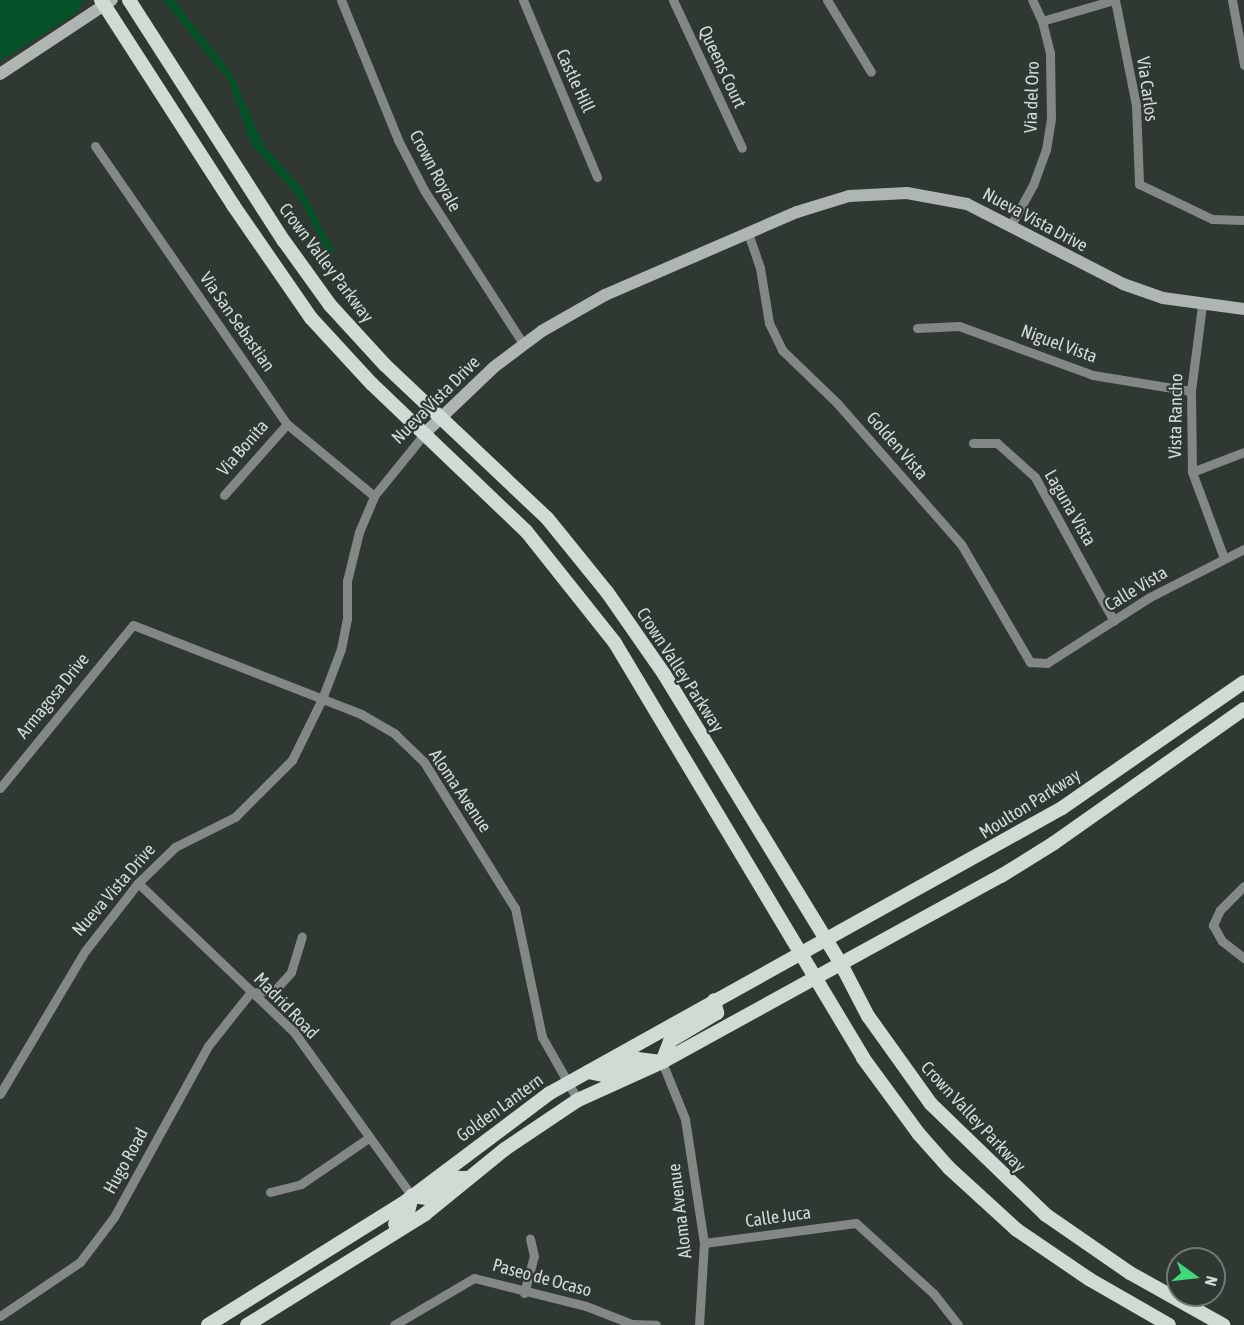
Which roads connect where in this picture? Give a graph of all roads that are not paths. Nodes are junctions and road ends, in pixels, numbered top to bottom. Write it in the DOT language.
graph roads {
  1 [pos="129,0"];
  2 [pos="341,0"];
  3 [pos="523,0"];
  4 [pos="673,0"];
  5 [pos="827,0"];
  6 [pos="1032,0"];
  7 [pos="1115,0"];
  8 [pos="1232,0"];
  9 [pos="106,2"];
  10 [pos="1042,21"];
  11 [pos="1244,65"];
  12 [pos="872,72"];
  13 [pos="0,74"];
  14 [pos="95,146"];
  15 [pos="742,148"];
  16 [pos="597,177"];
  17 [pos="1244,220"];
  18 [pos="1011,225"];
  19 [pos="748,233"];
  20 [pos="1202,305"];
  21 [pos="1244,309"];
  22 [pos="917,328"];
  23 [pos="524,345"];
  24 [pos="1191,391"];
  25 [pos="440,416"];
  26 [pos="286,424"];
  27 [pos="425,433"];
  28 [pos="973,443"];
  29 [pos="1244,452"];
  30 [pos="1192,472"];
  31 [pos="224,495"];
  32 [pos="374,496"];
  33 [pos="1244,549"];
  34 [pos="1224,558"];
  35 [pos="1114,621"];
  36 [pos="133,625"];
  37 [pos="1047,663"];
  38 [pos="1244,682"];
  39 [pos="322,699"];
  40 [pos="1244,709"];
  41 [pos="0,788"];
  42 [pos="138,884"];
  43 [pos="1244,886"];
  44 [pos="302,938"];
  45 [pos="825,939"];
  46 [pos="800,952"];
  47 [pos="1244,958"];
  48 [pos="841,964"];
  49 [pos="818,978"];
  50 [pos="250,993"];
  51 [pos="714,1000"];
  52 [pos="662,1062"];
  53 [pos="588,1072"];
  54 [pos="566,1083"];
  55 [pos="0,1094"];
  56 [pos="578,1100"];
  57 [pos="370,1137"];
  58 [pos="470,1179"];
  59 [pos="270,1192"];
  60 [pos="412,1196"];
  61 [pos="530,1238"];
  62 [pos="704,1243"];
  63 [pos="348,1263"];
  64 [pos="524,1293"];
  65 [pos="0,1316"];
  66 [pos="208,1325"];
  67 [pos="247,1325"];
  68 [pos="394,1325"];
  69 [pos="656,1325"];
  70 [pos="699,1325"];
  71 [pos="958,1325"];
  72 [pos="1169,1325"];
  73 [pos="1223,1325"];
  1 -- 25 [label="main road, Crown Valley Parkway"];
  2 -- 23 [label="street, Crown Royale"];
  3 -- 16 [label="street, Castle Hill"];
  4 -- 15 [label="street, Queens Court"];
  5 -- 12 [label="street"];
  6 -- 10 [label="street, Via del Oro"];
  7 -- 10 [label="street"];
  7 -- 17 [label="street, Via Carlos"];
  8 -- 11 [label="street"];
  9 -- 13 [label="street"];
  9 -- 27 [label="main road"];
  10 -- 18 [label="street, Via del Oro"];
  14 -- 26 [label="street, Via San Sebastian"];
  18 -- 19 [label="street, Nueva Vista Drive"];
  18 -- 20 [label="street, Nueva Vista Drive"];
  19 -- 23 [label="street, Nueva Vista Drive"];
  19 -- 37 [label="street, Golden Vista"];
  20 -- 21 [label="street, Nueva Vista Drive"];
  20 -- 24 [label="street, Vista Rancho"];
  22 -- 24 [label="street, Niguel Vista"];
  23 -- 25 [label="street, Nueva Vista Drive"];
  24 -- 30 [label="street, Vista Rancho"];
  25 -- 27 [label="street, Nueva Vista Drive"];
  25 -- 45 [label="main road, Crown Valley Parkway"];
  26 -- 31 [label="street, Via Bonita"];
  26 -- 32 [label="street, Via San Sebastian"];
  27 -- 32 [label="street, Nueva Vista Drive"];
  27 -- 46 [label="main road"];
  28 -- 35 [label="street, Laguna Vista"];
  29 -- 30 [label="street"];
  30 -- 34 [label="street, Vista Rancho"];
  32 -- 39 [label="street, Nueva Vista Drive"];
  33 -- 34 [label="street, Calle Vista"];
  34 -- 35 [label="street, Calle Vista"];
  35 -- 37 [label="street, Calle Vista"];
  36 -- 39 [label="street, Aloma Avenue"];
  36 -- 41 [label="street, Armagosa Drive"];
  38 -- 45 [label="main road, Moulton Parkway"];
  39 -- 42 [label="street, Nueva Vista Drive"];
  39 -- 54 [label="street, Aloma Avenue"];
  40 -- 48 [label="main road"];
  42 -- 50 [label="street, Madrid Road"];
  42 -- 55 [label="street, Nueva Vista Drive"];
  43 -- 47 [label="street"];
  44 -- 50 [label="street"];
  45 -- 46 [label="main road, Golden Lantern"];
  45 -- 48 [label="main road, Crown Valley Parkway"];
  46 -- 49 [label="main road"];
  46 -- 51 [label="main road, Golden Lantern"];
  48 -- 49 [label="main road, Golden Lantern"];
  48 -- 73 [label="main road, Crown Valley Parkway"];
  49 -- 52 [label="main road, Golden Lantern"];
  49 -- 72 [label="main road"];
  50 -- 57 [label="street, Madrid Road"];
  50 -- 65 [label="street, Hugo Road"];
  51 -- 52 [label="main road"];
  51 -- 53 [label="main road, Golden Lantern"];
  52 -- 53 [label="main road"];
  52 -- 56 [label="main road, Golden Lantern"];
  52 -- 62 [label="street, Aloma Avenue"];
  53 -- 54 [label="main road, Golden Lantern"];
  54 -- 56 [label="street, Aloma Avenue"];
  54 -- 60 [label="main road, Golden Lantern"];
  56 -- 58 [label="main road, Golden Lantern"];
  57 -- 59 [label="street"];
  57 -- 60 [label="street, Madrid Road"];
  58 -- 60 [label="main road"];
  58 -- 63 [label="main road, Golden Lantern"];
  60 -- 63 [label="main road"];
  60 -- 66 [label="main road, Golden Lantern"];
  61 -- 64 [label="street"];
  62 -- 70 [label="street, Aloma Avenue"];
  62 -- 71 [label="street, Calle Juca"];
  63 -- 67 [label="main road, Golden Lantern"];
  64 -- 68 [label="street, Paseo de Ocaso"];
  64 -- 69 [label="street, Paseo de Ocaso"];
}
